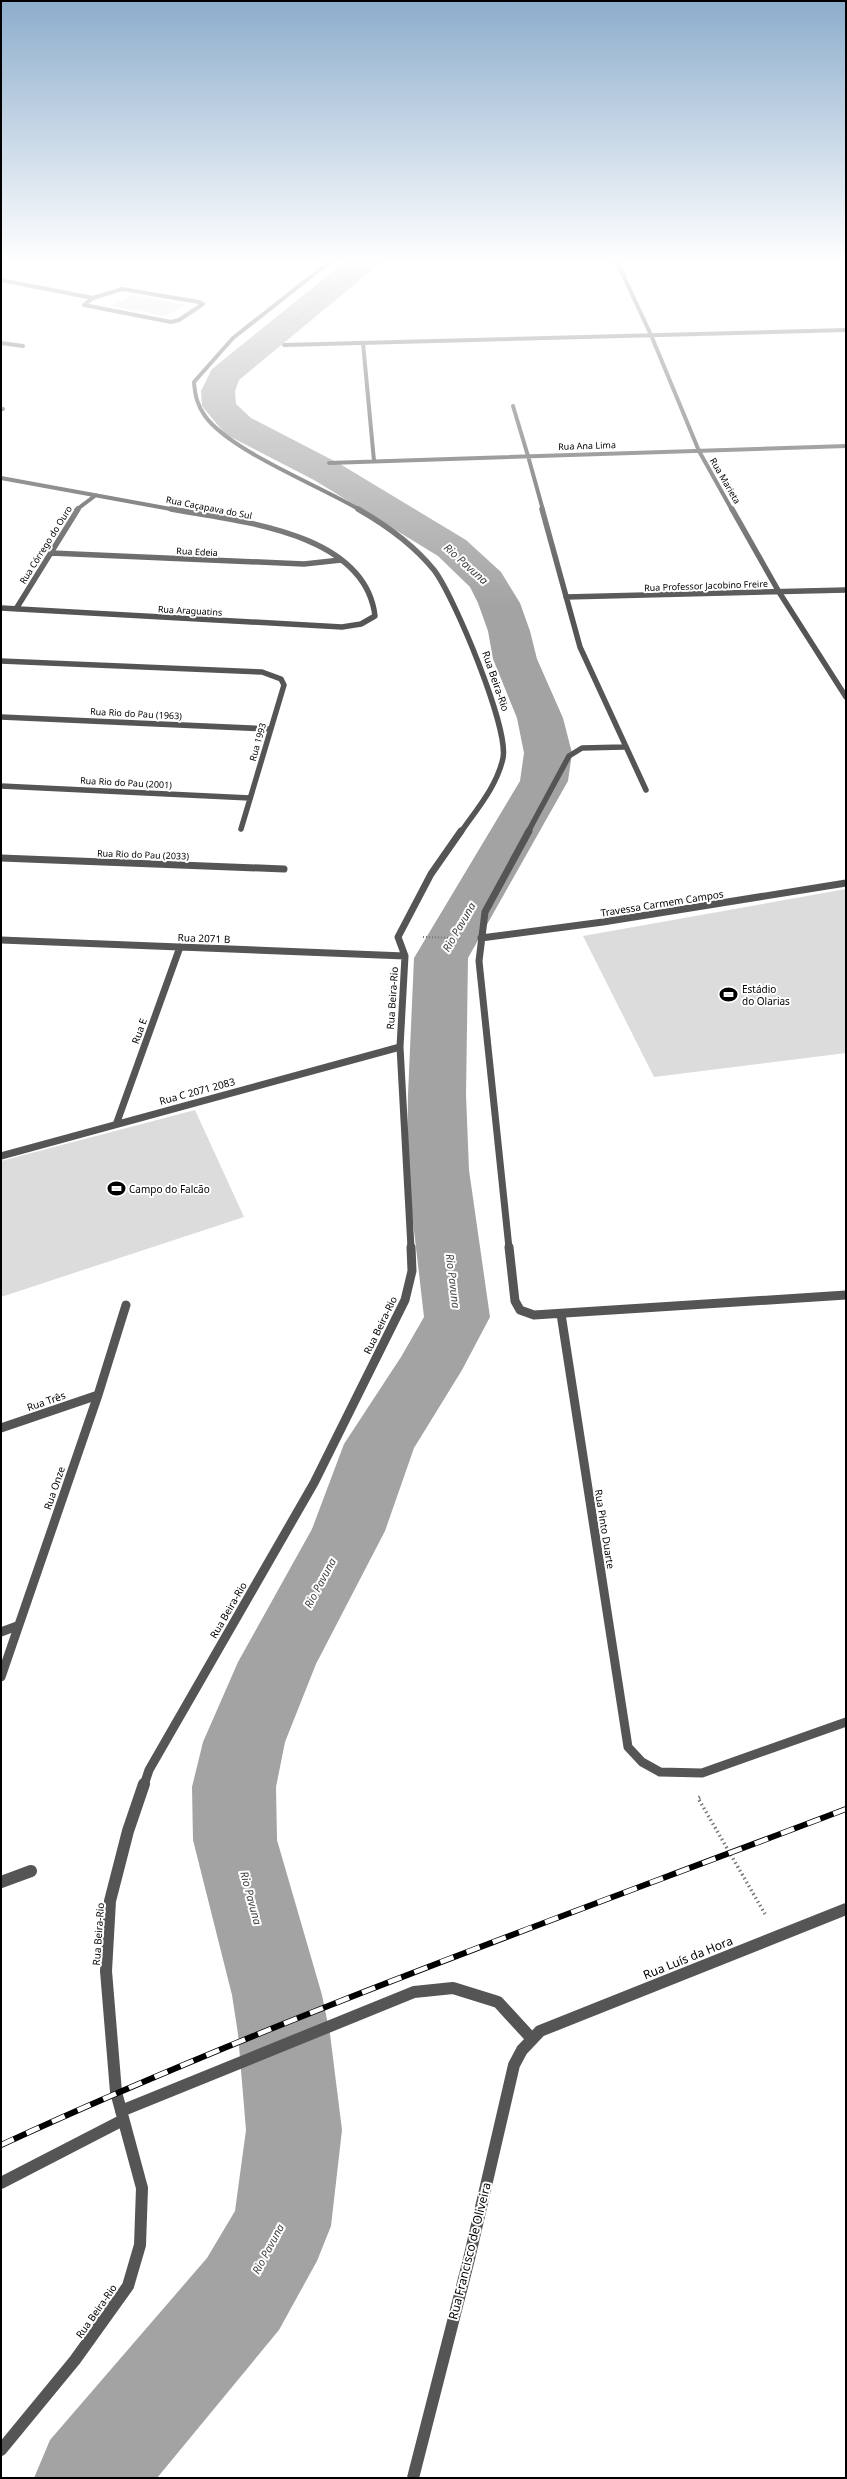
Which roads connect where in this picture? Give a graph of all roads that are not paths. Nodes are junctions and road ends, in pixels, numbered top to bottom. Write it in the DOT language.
graph roads {
  1 [pos="200,376"];
  2 [pos="365,376"];
  3 [pos="667,376"];
  4 [pos="514,406"];
  5 [pos="846,446"];
  6 [pos="699,451"];
  7 [pos="528,456"];
  8 [pos="374,461"];
  9 [pos="329,463"];
  10 [pos="1,478"];
  11 [pos="96,495"];
  12 [pos="51,553"];
  13 [pos="341,560"];
  14 [pos="846,590"];
  15 [pos="779,592"];
  16 [pos="566,598"];
  17 [pos="1,608"];
  18 [pos="16,609"];
  19 [pos="375,616"];
  20 [pos="1,661"];
  21 [pos="846,697"];
  22 [pos="1,717"];
  23 [pos="270,729"];
  24 [pos="624,747"];
  25 [pos="1,786"];
  26 [pos="646,790"];
  27 [pos="250,798"];
  28 [pos="241,829"];
  29 [pos="1,858"];
  30 [pos="284,869"];
  31 [pos="846,883"];
  32 [pos="481,938"];
  33 [pos="1,940"];
  34 [pos="180,947"];
  35 [pos="405,956"];
  36 [pos="400,1047"];
  37 [pos="117,1122"];
  38 [pos="1,1156"];
  39 [pos="846,1295"];
  40 [pos="126,1305"];
  41 [pos="561,1314"];
  42 [pos="98,1395"];
  43 [pos="1,1428"];
  44 [pos="17,1626"];
  45 [pos="1,1632"];
  46 [pos="1,1677"];
  47 [pos="846,1722"];
  48 [pos="31,1871"];
  49 [pos="1,1882"];
  50 [pos="846,1909"];
  51 [pos="536,2035"];
  52 [pos="122,2116"];
  53 [pos="1,2183"];
  54 [pos="1,2450"];
  55 [pos="413,2478"];
  1 -- 35 [label="street, Rua Beira-Rio"];
  2 -- 8 [label="street"];
  3 -- 6 [label="street, Rua Marieta"];
  4 -- 7 [label="street"];
  5 -- 6 [label="street, Rua Ana Lima"];
  6 -- 7 [label="street, Rua Ana Lima"];
  6 -- 15 [label="street, Rua Marieta"];
  7 -- 8 [label="street, Rua Ana Lima"];
  7 -- 16 [label="street"];
  8 -- 9 [label="street, Rua Ana Lima"];
  10 -- 11 [label="street, Rua Caçapava do Sul"];
  11 -- 12 [label="street, Rua Córrego do Ouro"];
  11 -- 13 [label="street, Rua Caçapava do Sul"];
  12 -- 13 [label="street, Rua Edeia"];
  12 -- 18 [label="street, Rua Córrego do Ouro"];
  13 -- 19 [label="street, Rua Caçapava do Sul"];
  14 -- 15 [label="street, Rua Professor Jacobino Freire"];
  15 -- 16 [label="street, Rua Professor Jacobino Freire"];
  15 -- 21 [label="street, Rua Marieta"];
  16 -- 24 [label="street"];
  17 -- 18 [label="street, Rua Araguatins"];
  18 -- 19 [label="street, Rua Araguatins"];
  20 -- 23 [label="street, Rua 1993"];
  22 -- 23 [label="street, Rua Rio do Pau (1963)"];
  23 -- 27 [label="street, Rua 1993"];
  24 -- 26 [label="street"];
  24 -- 32 [label="street"];
  25 -- 27 [label="street, Rua Rio do Pau (2001)"];
  27 -- 28 [label="street, Rua 1993"];
  29 -- 30 [label="street, Rua Rio do Pau (2033)"];
  31 -- 32 [label="street, Travessa Carmem Campos"];
  32 -- 41 [label="street"];
  33 -- 34 [label="street, Rua 2071 B"];
  34 -- 35 [label="street, Rua 2071 B"];
  34 -- 37 [label="street, Rua E"];
  35 -- 36 [label="street, Rua Beira-Rio"];
  36 -- 37 [label="street, Rua C 2071 2083"];
  36 -- 52 [label="street, Rua Beira-Rio"];
  37 -- 38 [label="street, Rua C 2071 2083"];
  39 -- 41 [label="street"];
  40 -- 42 [label="street, Rua Onze"];
  41 -- 47 [label="street, Rua Pinto Duarte"];
  42 -- 43 [label="street, Rua Três"];
  42 -- 44 [label="street, Rua Onze"];
  44 -- 45 [label="street"];
  44 -- 46 [label="street, Rua Onze"];
  48 -- 49 [label="street"];
  50 -- 51 [label="street, Rua Luís da Hora"];
  51 -- 52 [label="street"];
  51 -- 55 [label="street, Rua Francisco de Oliveira"];
  52 -- 53 [label="street"];
  52 -- 54 [label="street, Rua Beira-Rio"];
}
